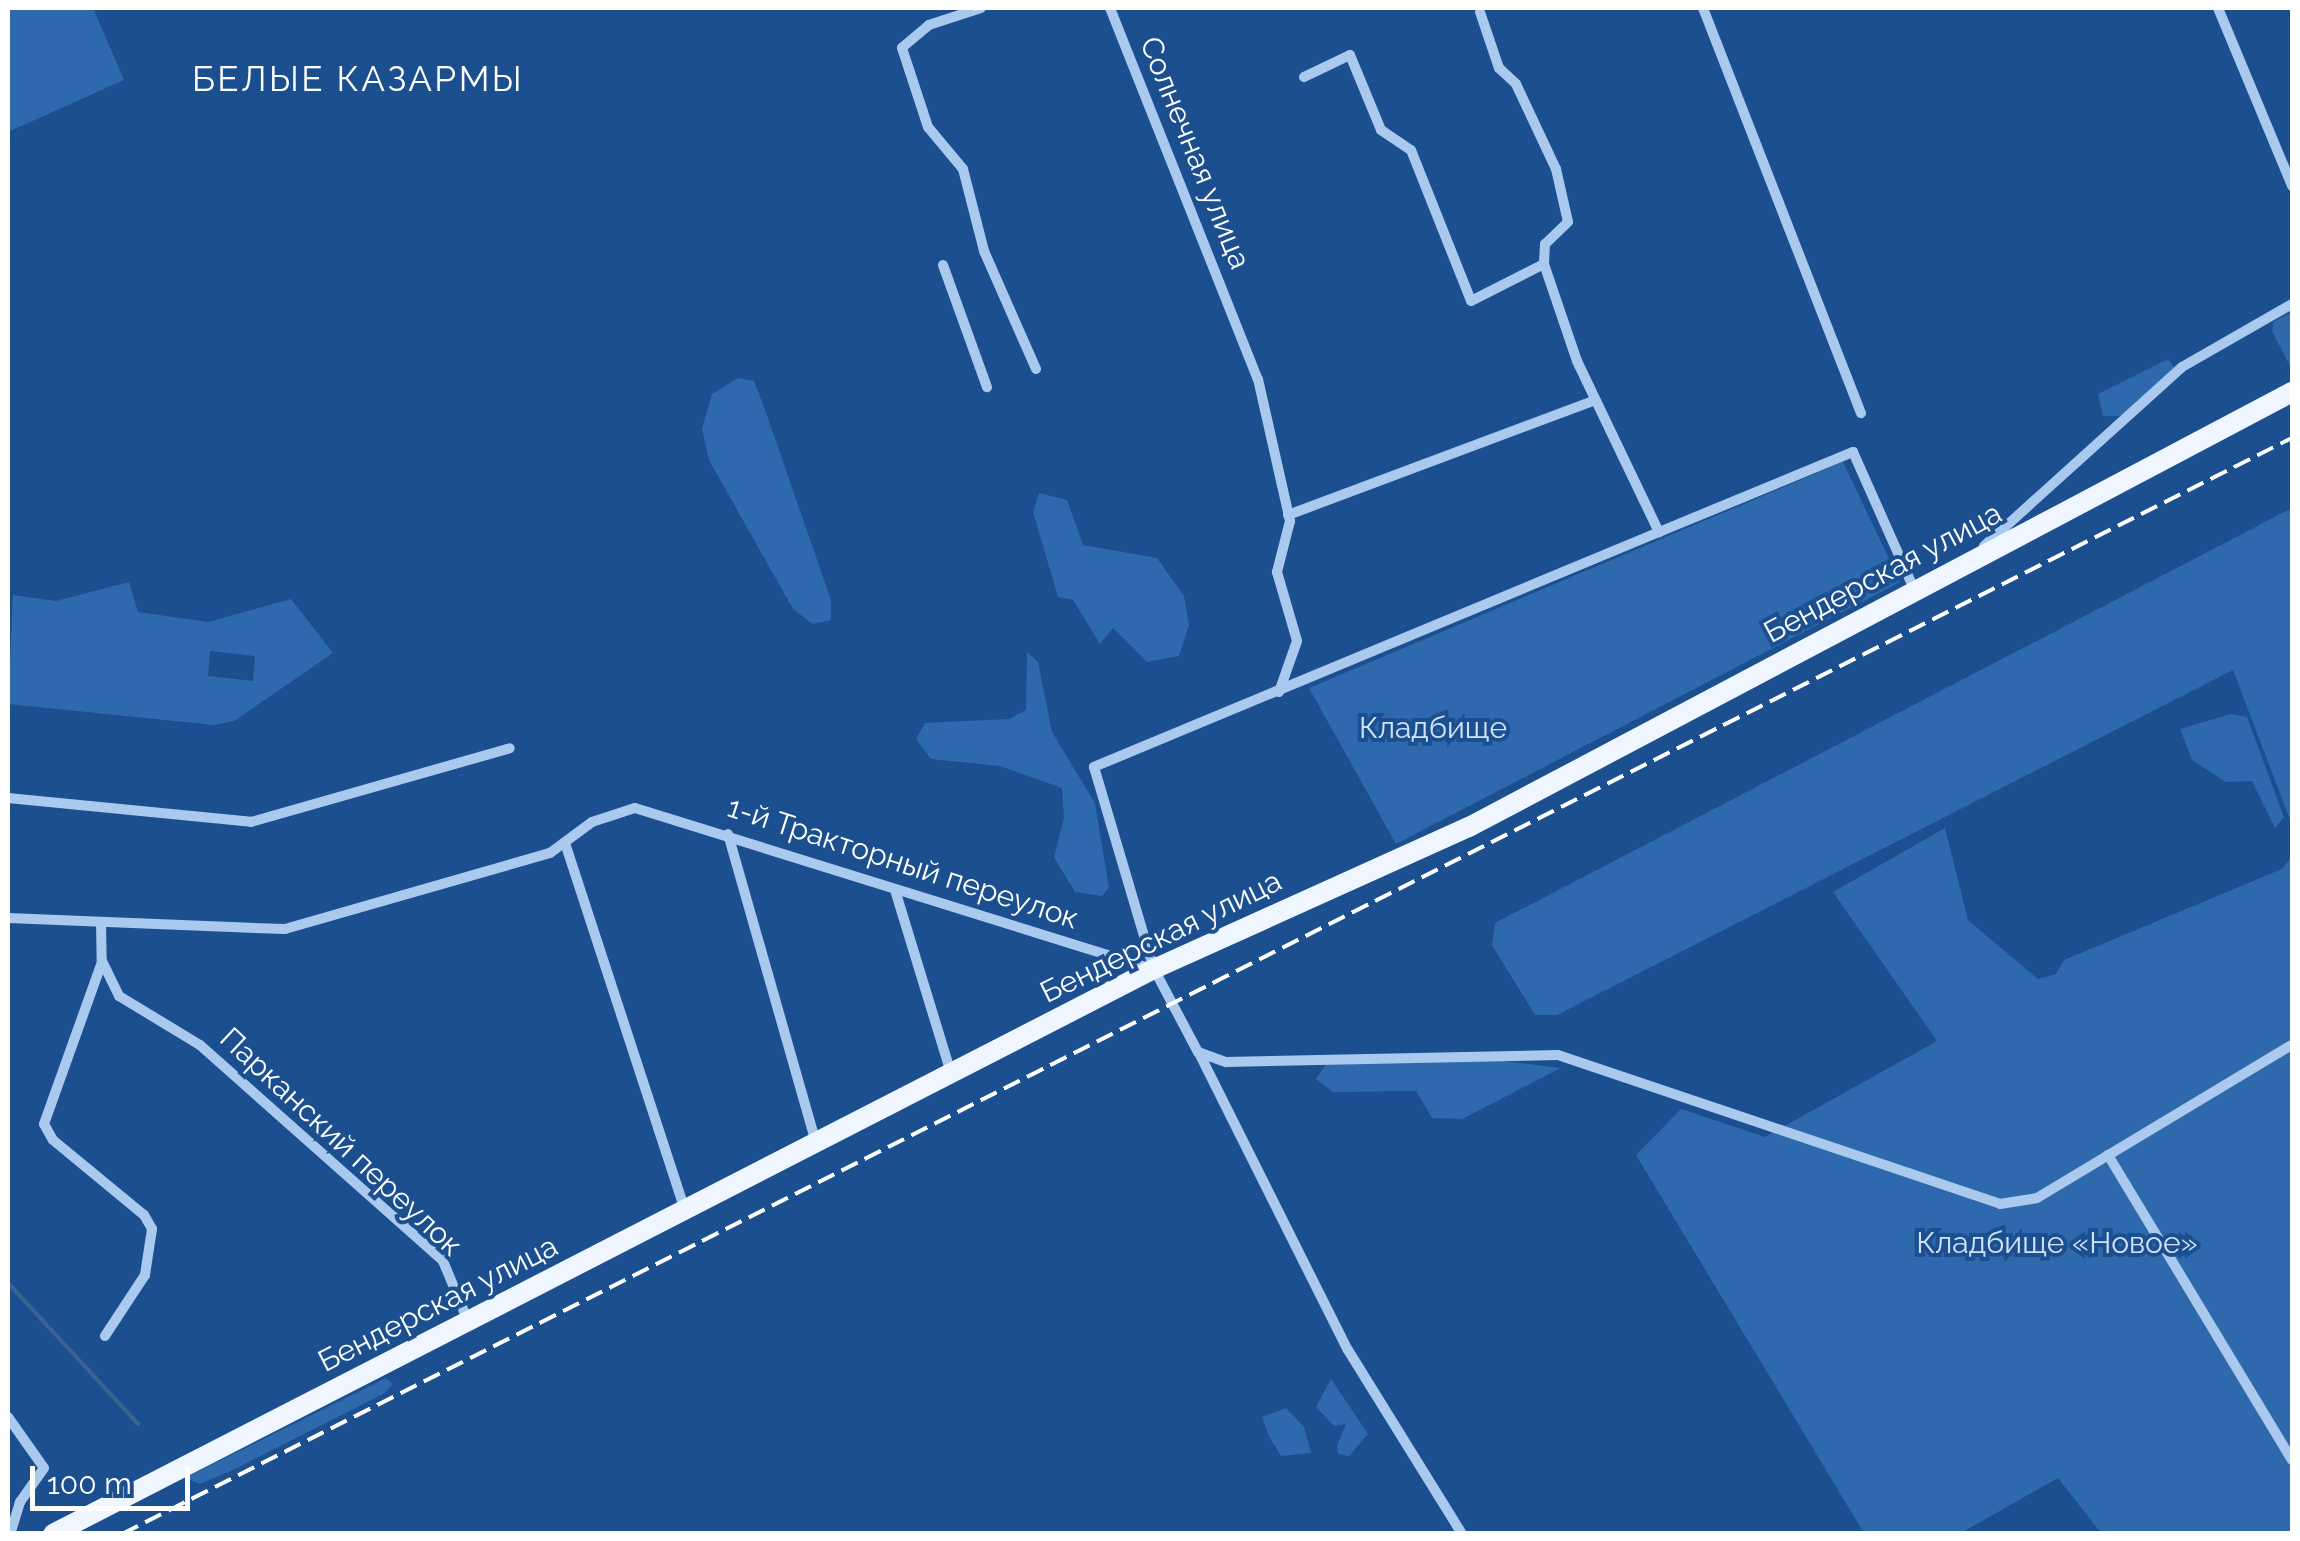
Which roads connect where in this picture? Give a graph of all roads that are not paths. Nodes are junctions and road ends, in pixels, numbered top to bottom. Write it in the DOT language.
graph roads {
  1 [pos="981,8"];
  2 [pos="1110,8"];
  3 [pos="1704,8"];
  4 [pos="2218,8"];
  5 [pos="1480,12"];
  6 [pos="1304,76"];
  7 [pos="2292,186"];
  8 [pos="1544,264"];
  9 [pos="943,265"];
  10 [pos="2292,304"];
  11 [pos="1036,369"];
  12 [pos="987,387"];
  13 [pos="2292,392"];
  14 [pos="1593,402"];
  15 [pos="1861,413"];
  16 [pos="1288,515"];
  17 [pos="1659,532"];
  18 [pos="1966,563"];
  19 [pos="1914,589"];
  20 [pos="1280,692"];
  21 [pos="510,748"];
  22 [pos="8,798"];
  23 [pos="728,834"];
  24 [pos="565,843"];
  25 [pos="895,890"];
  26 [pos="8,918"];
  27 [pos="100,922"];
  28 [pos="102,961"];
  29 [pos="1154,969"];
  30 [pos="2292,1045"];
  31 [pos="1198,1052"];
  32 [pos="952,1074"];
  33 [pos="816,1144"];
  34 [pos="2108,1155"];
  35 [pos="685,1212"];
  36 [pos="468,1322"];
  37 [pos="105,1336"];
  38 [pos="8,1417"];
  39 [pos="2292,1460"];
  40 [pos="10,1534"];
  41 [pos="53,1534"];
  42 [pos="1462,1534"];
  1 -- 11 [label="street"];
  2 -- 16 [label="street, Солнечная улица"];
  3 -- 15 [label="street"];
  4 -- 7 [label="street"];
  5 -- 8 [label="street"];
  6 -- 8 [label="street"];
  8 -- 14 [label="street"];
  9 -- 12 [label="street"];
  10 -- 18 [label="street"];
  13 -- 18 [label="main road, Бендерская улица"];
  14 -- 16 [label="street"];
  14 -- 17 [label="street"];
  16 -- 20 [label="street"];
  17 -- 19 [label="street"];
  17 -- 20 [label="street"];
  18 -- 19 [label="main road, Бендерская улица"];
  19 -- 29 [label="main road, Бендерская улица"];
  20 -- 29 [label="street"];
  21 -- 22 [label="street"];
  23 -- 24 [label="street, 1-й Тракторный переулок"];
  23 -- 25 [label="street, 1-й Тракторный переулок"];
  23 -- 33 [label="street"];
  24 -- 27 [label="street"];
  24 -- 35 [label="street"];
  25 -- 29 [label="street, 1-й Тракторный переулок"];
  25 -- 32 [label="street"];
  26 -- 27 [label="street"];
  27 -- 28 [label="street"];
  28 -- 36 [label="street, Парканский переулок"];
  28 -- 37 [label="street"];
  29 -- 31 [label="street"];
  29 -- 32 [label="main road, Бендерская улица"];
  30 -- 34 [label="street"];
  31 -- 34 [label="street"];
  31 -- 42 [label="street"];
  32 -- 33 [label="main road, Бендерская улица"];
  33 -- 35 [label="main road, Бендерская улица"];
  34 -- 39 [label="street"];
  35 -- 36 [label="main road, Бендерская улица"];
  36 -- 41 [label="main road, Бендерская улица"];
  38 -- 40 [label="street"];
}
